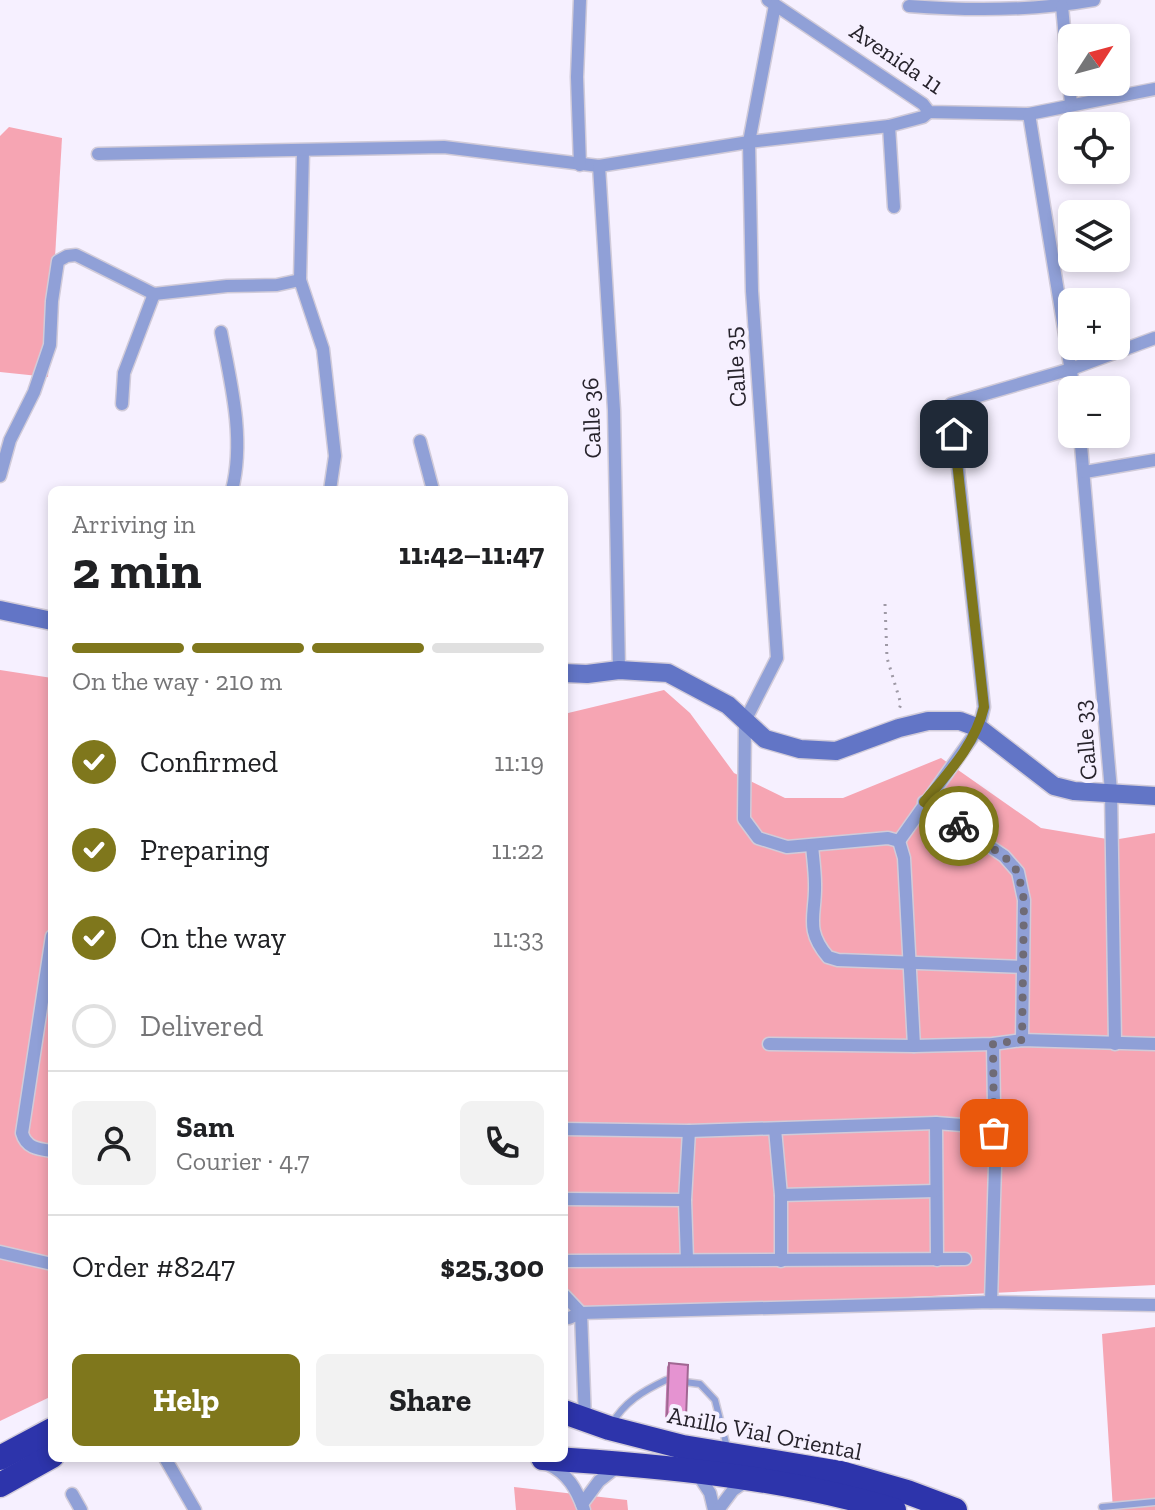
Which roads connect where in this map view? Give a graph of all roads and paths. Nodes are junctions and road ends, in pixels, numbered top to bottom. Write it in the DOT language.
graph roads {
  1 [pos="580,0"];
  2 [pos="1094,0"];
  3 [pos="771,2"];
  4 [pos="909,6"];
  5 [pos="1062,6"];
  6 [pos="1155,89"];
  7 [pos="1071,104"];
  8 [pos="929,112"];
  9 [pos="1029,114"];
  10 [pos="889,126"];
  11 [pos="749,142"];
  12 [pos="303,151"];
  13 [pos="98,154"];
  14 [pos="580,165"];
  15 [pos="599,166"];
  16 [pos="894,207"];
  17 [pos="300,280"];
  18 [pos="154,294"];
  19 [pos="221,332"];
  20 [pos="1155,338"];
  21 [pos="1071,369"];
  22 [pos="1072,376"];
  23 [pos="122,404"];
  24 [pos="420,441"];
  25 [pos="1082,448"];
  26 [pos="1155,460"];
  27 [pos="1085,472"];
  28 [pos="0,476"];
  29 [pos="233,486"];
  30 [pos="331,486"];
  31 [pos="432,486"];
  32 [pos="885,604"];
  33 [pos="0,610"];
  34 [pos="48,620"];
  35 [pos="619,670"];
  36 [pos="568,673"];
  37 [pos="745,721"];
  38 [pos="979,728"];
  39 [pos="883,735"];
  40 [pos="1111,791"];
  41 [pos="1155,796"];
  42 [pos="924,802"];
  43 [pos="899,841"];
  44 [pos="812,845"];
  45 [pos="910,963"];
  46 [pos="48,964"];
  47 [pos="1022,967"];
  48 [pos="1022,1040"];
  49 [pos="769,1044"];
  50 [pos="993,1044"];
  51 [pos="1115,1044"];
  52 [pos="1155,1044"];
  53 [pos="914,1046"];
  54 [pos="936,1123"];
  55 [pos="962,1125"];
  56 [pos="568,1129"];
  57 [pos="775,1129"];
  58 [pos="689,1131"];
  59 [pos="48,1150"];
  60 [pos="935,1191"];
  61 [pos="781,1195"];
  62 [pos="568,1199"];
  63 [pos="685,1200"];
  64 [pos="0,1252"];
  65 [pos="965,1259"];
  66 [pos="687,1260"];
  67 [pos="937,1260"];
  68 [pos="568,1261"];
  69 [pos="781,1261"];
  70 [pos="48,1263"];
  71 [pos="991,1302"];
  72 [pos="1155,1305"];
  73 [pos="571,1315"];
  74 [pos="666,1380"];
  75 [pos="685,1382"];
  76 [pos="575,1416"];
  77 [pos="609,1428"];
  78 [pos="48,1432"];
  79 [pos="728,1455"];
  80 [pos="0,1458"];
  81 [pos="48,1458"];
  82 [pos="568,1460"];
  83 [pos="166,1462"];
  84 [pos="543,1462"];
  85 [pos="621,1464"];
  86 [pos="695,1470"];
  87 [pos="749,1479"];
  88 [pos="0,1485"];
  89 [pos="72,1494"];
  90 [pos="1155,1502"];
  91 [pos="583,1507"];
  92 [pos="1102,1507"];
  93 [pos="885,1509"];
  94 [pos="81,1510"];
  95 [pos="195,1510"];
  96 [pos="716,1510"];
  97 [pos="955,1510"];
  1 -- 14 [label="street"];
  2 -- 5 [label="street"];
  3 -- 8 [label="street, Avenida 11"];
  3 -- 11 [label="street, Calle 35"];
  4 -- 5 [label="street"];
  5 -- 7 [label="street"];
  6 -- 7 [label="street, Avenida 11"];
  7 -- 9 [label="street, Avenida 11"];
  8 -- 9 [label="street, Avenida 11"];
  8 -- 10 [label="street"];
  9 -- 21 [label="street"];
  10 -- 11 [label="street"];
  10 -- 16 [label="street"];
  11 -- 15 [label="street"];
  11 -- 37 [label="street, Calle 35"];
  12 -- 13 [label="street"];
  12 -- 14 [label="street"];
  12 -- 17 [label="street"];
  14 -- 15 [label="street"];
  15 -- 35 [label="street, Calle 36"];
  17 -- 18 [label="street"];
  17 -- 30 [label="street"];
  18 -- 23 [label="street"];
  18 -- 28 [label="street"];
  19 -- 29 [label="street"];
  20 -- 21 [label="street"];
  21 -- 22 [label="street"];
  21 -- 38 [label="street"];
  24 -- 31 [label="street"];
  25 -- 27 [label="street, Calle 33"];
  26 -- 27 [label="street"];
  27 -- 40 [label="street, Calle 33"];
  32 -- 39 [label="path"];
  33 -- 34 [label="street"];
  35 -- 36 [label="street"];
  35 -- 37 [label="street"];
  37 -- 39 [label="street"];
  37 -- 44 [label="street"];
  38 -- 39 [label="street"];
  38 -- 40 [label="street"];
  38 -- 42 [label="street"];
  40 -- 41 [label="street"];
  40 -- 51 [label="street, Calle 33"];
  42 -- 43 [label="street"];
  42 -- 47 [label="street"];
  43 -- 44 [label="street"];
  43 -- 45 [label="street"];
  44 -- 45 [label="street"];
  45 -- 47 [label="street"];
  45 -- 53 [label="street"];
  46 -- 59 [label="street"];
  47 -- 48 [label="street"];
  48 -- 50 [label="street"];
  48 -- 51 [label="street"];
  49 -- 53 [label="street"];
  50 -- 53 [label="street"];
  50 -- 71 [label="street"];
  51 -- 52 [label="street"];
  54 -- 55 [label="street"];
  54 -- 57 [label="street"];
  54 -- 60 [label="street"];
  56 -- 58 [label="street"];
  57 -- 58 [label="street"];
  57 -- 61 [label="street"];
  58 -- 63 [label="street"];
  60 -- 61 [label="street"];
  60 -- 67 [label="street"];
  61 -- 69 [label="street"];
  62 -- 63 [label="street"];
  63 -- 66 [label="street"];
  64 -- 70 [label="street"];
  65 -- 67 [label="street"];
  66 -- 68 [label="street"];
  66 -- 69 [label="street"];
  67 -- 69 [label="street"];
  71 -- 72 [label="street"];
  71 -- 73 [label="street"];
  73 -- 76 [label="street"];
  74 -- 77 [label="lane"];
  75 -- 79 [label="lane"];
  76 -- 77 [label="highway, Anillo Vial Oriental"];
  77 -- 79 [label="highway, Anillo Vial Oriental"];
  78 -- 80 [label="highway"];
  79 -- 97 [label="highway, Anillo Vial Oriental"];
  81 -- 88 [label="highway"];
  82 -- 85 [label="highway, Anillo Vial Oriental"];
  83 -- 95 [label="street"];
  84 -- 91 [label="street"];
  85 -- 86 [label="highway, Anillo Vial Oriental"];
  85 -- 91 [label="street"];
  86 -- 87 [label="highway, Anillo Vial Oriental"];
  86 -- 96 [label="street"];
  87 -- 93 [label="highway, Anillo Vial Oriental"];
  87 -- 96 [label="street"];
  89 -- 94 [label="street"];
  90 -- 92 [label="lane"];
}
